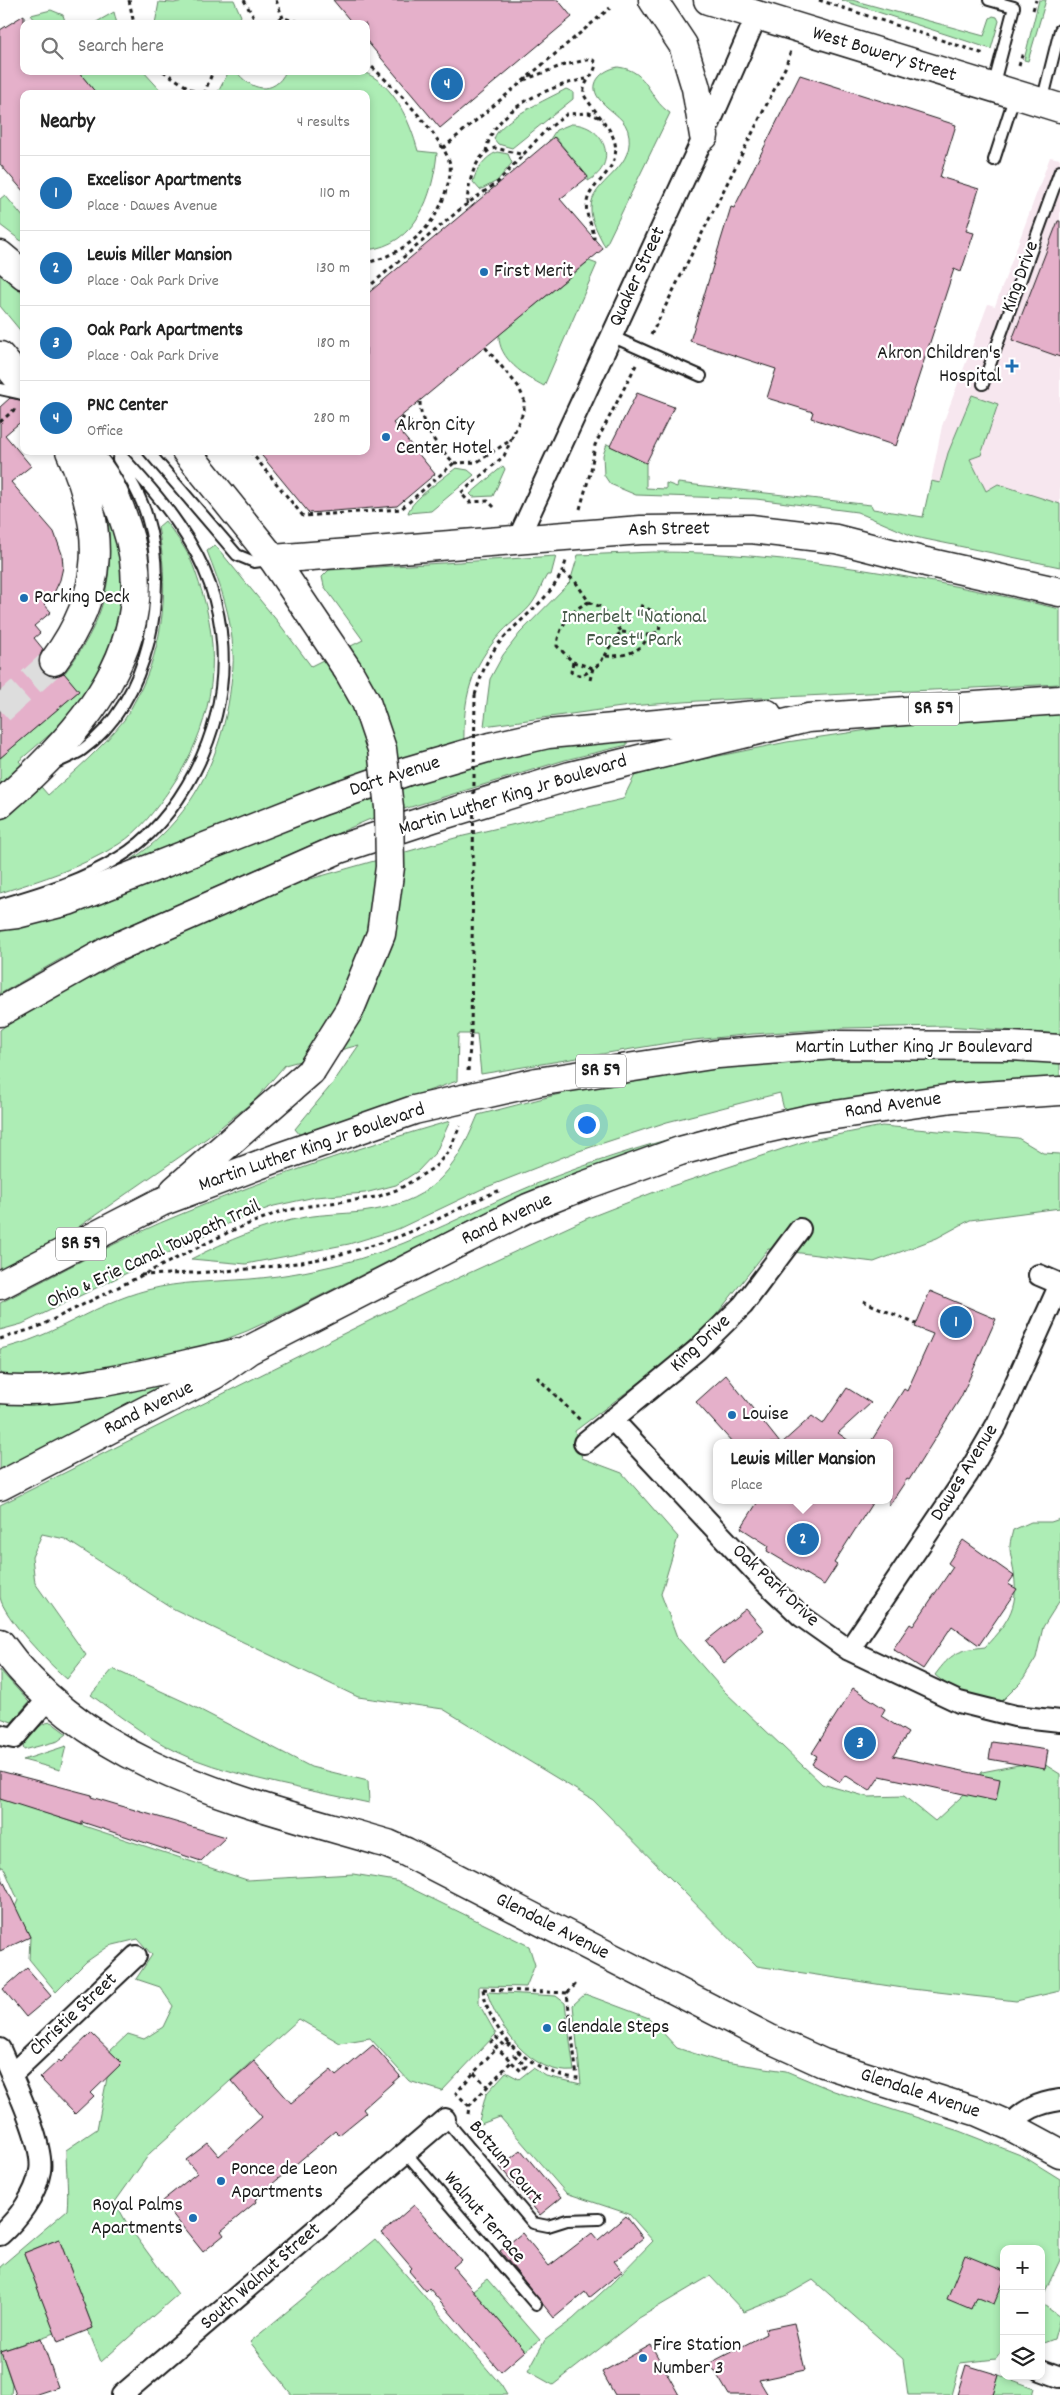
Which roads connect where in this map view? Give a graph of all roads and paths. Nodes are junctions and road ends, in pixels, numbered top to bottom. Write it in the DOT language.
graph roads {
  1 [pos="129,0"];
  2 [pos="244,0"];
  3 [pos="276,0"];
  4 [pos="653,0"];
  5 [pos="708,0"];
  6 [pos="819,0"];
  7 [pos="989,0"];
  8 [pos="610,8"];
  9 [pos="757,15"];
  10 [pos="283,18"];
  11 [pos="133,20"];
  12 [pos="255,20"];
  13 [pos="276,20"];
  14 [pos="292,20"];
  15 [pos="1060,30"];
  16 [pos="789,57"];
  17 [pos="999,60"];
  18 [pos="370,66"];
  19 [pos="169,75"];
  20 [pos="211,75"];
  21 [pos="1048,76"];
  22 [pos="587,79"];
  23 [pos="524,80"];
  24 [pos="192,90"];
  25 [pos="206,90"];
  26 [pos="1004,91"];
  27 [pos="1051,105"];
  28 [pos="603,119"];
  29 [pos="704,136"];
  30 [pos="443,148"];
  31 [pos="486,152"];
  32 [pos="524,155"];
  33 [pos="994,160"];
  34 [pos="1060,170"];
  35 [pos="467,204"];
  36 [pos="594,239"];
  37 [pos="0,255"];
  38 [pos="370,262"];
  39 [pos="20,272"];
  40 [pos="370,286"];
  41 [pos="611,336"];
  42 [pos="485,347"];
  43 [pos="643,350"];
  44 [pos="0,356"];
  45 [pos="701,376"];
  46 [pos="20,380"];
  47 [pos="983,384"];
  48 [pos="0,389"];
  49 [pos="20,393"];
  50 [pos="420,401"];
  51 [pos="401,417"];
  52 [pos="425,426"];
  53 [pos="511,440"];
  54 [pos="72,455"];
  55 [pos="87,455"];
  56 [pos="117,455"];
  57 [pos="118,455"];
  58 [pos="151,455"];
  59 [pos="189,455"];
  60 [pos="253,455"];
  61 [pos="454,463"];
  62 [pos="589,478"];
  63 [pos="494,507"];
  64 [pos="518,539"];
  65 [pos="567,556"];
  66 [pos="273,559"];
  67 [pos="563,572"];
  68 [pos="1060,592"];
  69 [pos="589,602"];
  70 [pos="637,604"];
  71 [pos="622,632"];
  72 [pos="648,634"];
  73 [pos="604,656"];
  74 [pos="54,661"];
  75 [pos="574,662"];
  76 [pos="593,668"];
  77 [pos="590,680"];
  78 [pos="1060,700"];
  79 [pos="808,718"];
  80 [pos="38,772"];
  81 [pos="0,804"];
  82 [pos="0,905"];
  83 [pos="0,916"];
  84 [pos="0,1012"];
  85 [pos="1060,1050"];
  86 [pos="468,1075"];
  87 [pos="1060,1091"];
  88 [pos="461,1123"];
  89 [pos="504,1189"];
  90 [pos="161,1202"];
  91 [pos="800,1228"];
  92 [pos="141,1275"];
  93 [pos="1039,1275"];
  94 [pos="1060,1284"];
  95 [pos="0,1285"];
  96 [pos="863,1301"];
  97 [pos="916,1324"];
  98 [pos="0,1339"];
  99 [pos="249,1350"];
  100 [pos="537,1377"];
  101 [pos="12,1390"];
  102 [pos="612,1419"];
  103 [pos="589,1439"];
  104 [pos="0,1486"];
  105 [pos="0,1643"];
  106 [pos="849,1650"];
  107 [pos="48,1699"];
  108 [pos="1060,1721"];
  109 [pos="0,1734"];
  110 [pos="136,1956"];
  111 [pos="576,1984"];
  112 [pos="567,1993"];
  113 [pos="510,2043"];
  114 [pos="496,2048"];
  115 [pos="0,2049"];
  116 [pos="519,2051"];
  117 [pos="511,2062"];
  118 [pos="474,2073"];
  119 [pos="11,2075"];
  120 [pos="487,2086"];
  121 [pos="1060,2100"];
  122 [pos="445,2119"];
  123 [pos="1010,2126"];
  124 [pos="406,2153"];
  125 [pos="1060,2154"];
  126 [pos="599,2218"];
  127 [pos="0,2235"];
  128 [pos="536,2305"];
  129 [pos="1045,2371"];
  130 [pos="1060,2377"];
  131 [pos="122,2395"];
  1 -- 11 [label="path"];
  2 -- 12 [label="path"];
  3 -- 10 [label="path"];
  4 -- 29 [label="main road"];
  5 -- 9 [label="main road, West Bowery Street"];
  6 -- 17 [label="path"];
  7 -- 17 [label="lane"];
  8 -- 23 [label="path"];
  9 -- 26 [label="main road, West Bowery Street"];
  9 -- 29 [label="street, Quaker Street"];
  10 -- 13 [label="path"];
  10 -- 14 [label="path"];
  15 -- 21 [label="lane"];
  16 -- 43 [label="path"];
  17 -- 21 [label="path"];
  17 -- 26 [label="lane"];
  18 -- 30 [label="path"];
  19 -- 24 [label="path"];
  20 -- 25 [label="path"];
  21 -- 27 [label="lane"];
  22 -- 23 [label="path"];
  22 -- 28 [label="path"];
  22 -- 31 [label="path"];
  23 -- 30 [label="path"];
  26 -- 27 [label="main road, West Bowery Street"];
  26 -- 33 [label="lane"];
  28 -- 32 [label="path"];
  28 -- 36 [label="path"];
  29 -- 41 [label="street, Quaker Street"];
  30 -- 38 [label="path"];
  31 -- 32 [label="path"];
  31 -- 35 [label="path"];
  32 -- 35 [label="path"];
  34 -- 47 [label="lane, King Drive"];
  35 -- 40 [label="path"];
  37 -- 39 [label="main road"];
  41 -- 43 [label="lane"];
  41 -- 64 [label="street, Quaker Street"];
  42 -- 53 [label="path"];
  43 -- 45 [label="lane"];
  43 -- 62 [label="path"];
  44 -- 46 [label="main road"];
  48 -- 49 [label="lane"];
  50 -- 52 [label="path"];
  51 -- 52 [label="path"];
  52 -- 61 [label="path"];
  53 -- 61 [label="path"];
  53 -- 63 [label="path"];
  54 -- 74 [label="main road"];
  55 -- 80 [label="main road"];
  56 -- 80 [label="lane"];
  57 -- 82 [label="lane"];
  58 -- 66 [label="lane"];
  59 -- 66 [label="main road"];
  60 -- 61 [label="path"];
  64 -- 66 [label="main road, Ash Street"];
  64 -- 68 [label="main road, Ash Street"];
  65 -- 67 [label="path"];
  66 -- 90 [label="main road, bridge"];
  67 -- 69 [label="path"];
  67 -- 86 [label="path, bridge"];
  69 -- 71 [label="path"];
  69 -- 75 [label="path"];
  70 -- 72 [label="path"];
  71 -- 72 [label="path"];
  71 -- 73 [label="path"];
  72 -- 73 [label="path"];
  73 -- 76 [label="path"];
  75 -- 76 [label="path"];
  75 -- 76 [label="path"];
  76 -- 77 [label="path"];
  78 -- 79 [label="main road, Martin Luther King Jr Boulevard / SR 59"];
  79 -- 83 [label="main road, Dart Avenue"];
  79 -- 84 [label="main road, Martin Luther King Jr Boulevard / SR 59"];
  80 -- 81 [label="main road"];
  85 -- 90 [label="main road, Martin Luther King Jr Boulevard / SR 59"];
  87 -- 99 [label="main road, Rand Avenue"];
  88 -- 92 [label="path, Ohio & Erie Canal Towpath Trail"];
  89 -- 92 [label="path"];
  90 -- 95 [label="main road, Martin Luther King Jr Boulevard / SR 59"];
  91 -- 102 [label="street, King Drive"];
  92 -- 98 [label="path, Ohio & Erie Canal Towpath Trail"];
  93 -- 94 [label="street"];
  94 -- 106 [label="street, Dawes Avenue"];
  96 -- 97 [label="path"];
  99 -- 101 [label="main road"];
  99 -- 104 [label="main road, Rand Avenue"];
  100 -- 103 [label="path"];
  102 -- 103 [label="street, King Drive"];
  102 -- 106 [label="street, Oak Park Drive"];
  105 -- 107 [label="main road, Glendale Avenue"];
  106 -- 108 [label="street, Oak Park Drive"];
  107 -- 109 [label="street"];
  107 -- 123 [label="main road, Glendale Avenue"];
  110 -- 119 [label="street, Christie Street"];
  111 -- 112 [label="path"];
  112 -- 113 [label="path"];
  112 -- 116 [label="path"];
  113 -- 114 [label="path"];
  113 -- 116 [label="path"];
  114 -- 117 [label="path"];
  114 -- 118 [label="path"];
  115 -- 119 [label="street"];
  116 -- 117 [label="path"];
  117 -- 120 [label="path"];
  118 -- 120 [label="path"];
  118 -- 120 [label="path"];
  119 -- 127 [label="street"];
  121 -- 123 [label="street"];
  122 -- 124 [label="street, South Walnut Street"];
  122 -- 126 [label="lane, Botzum Court"];
  123 -- 125 [label="main road, Glendale Avenue"];
  124 -- 128 [label="lane, Walnut Terrace"];
  124 -- 131 [label="street, South Walnut Street"];
  129 -- 130 [label="street"];
}
